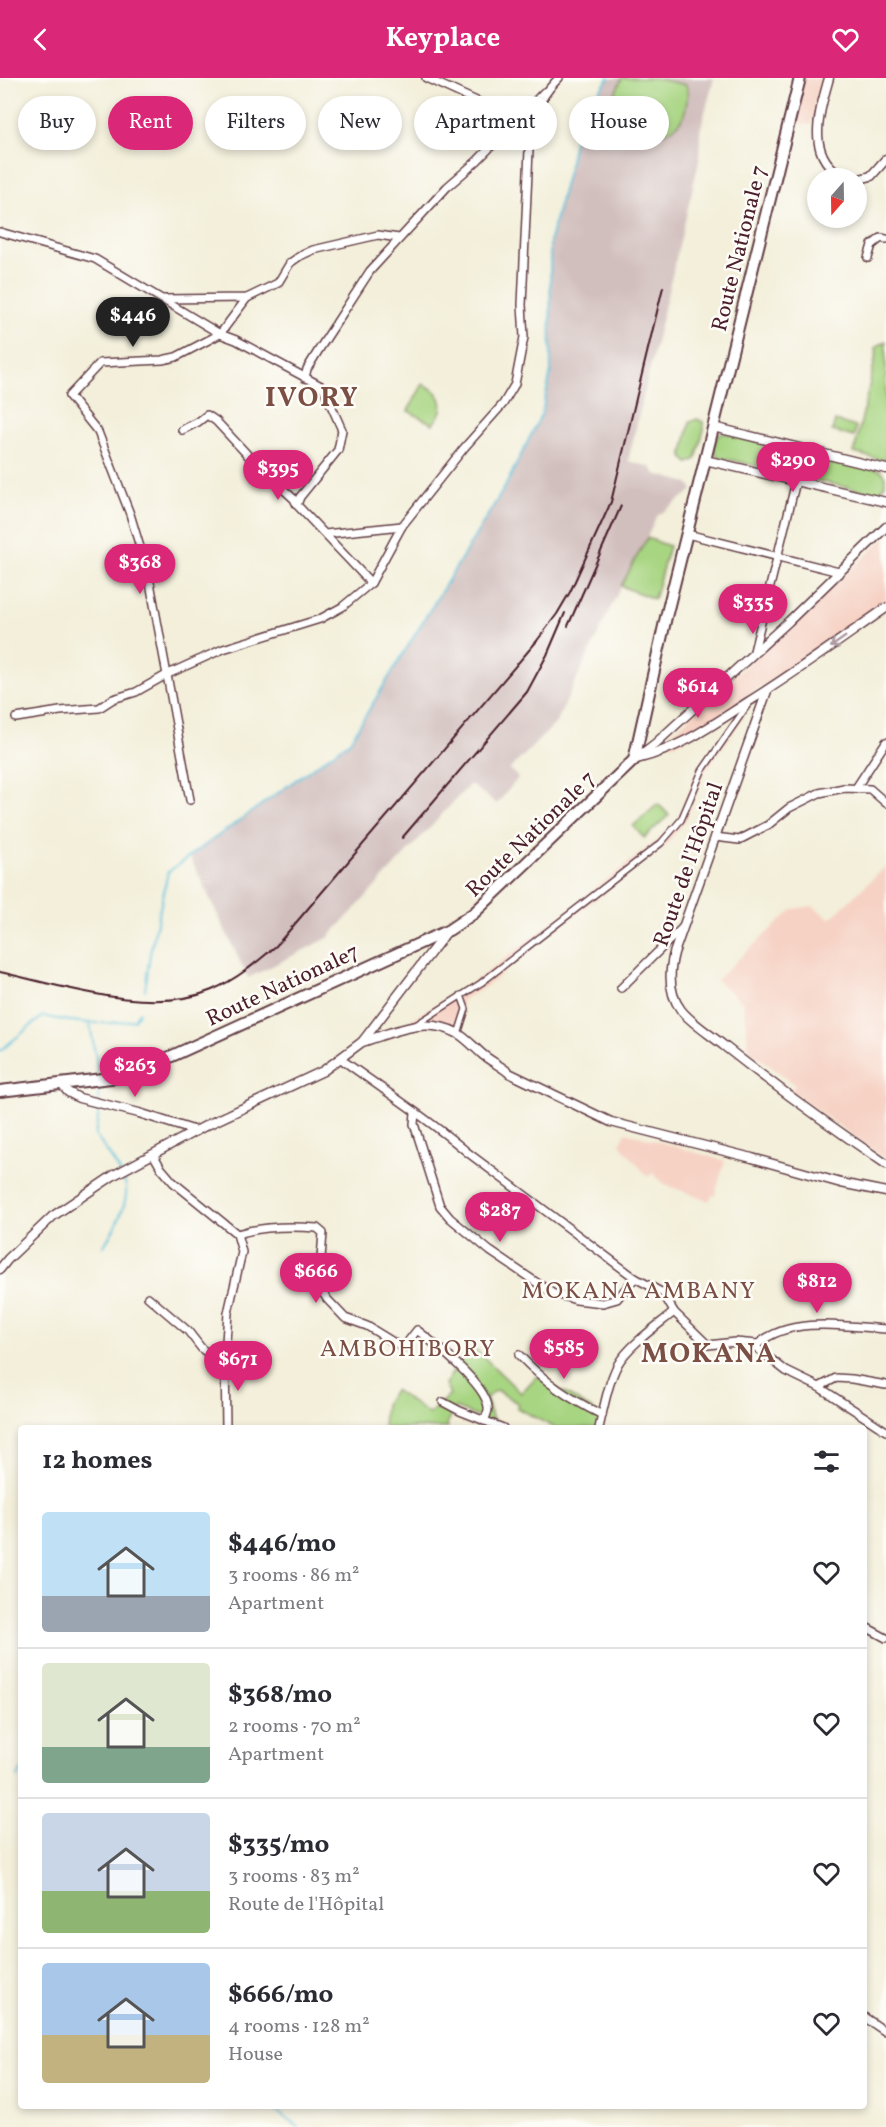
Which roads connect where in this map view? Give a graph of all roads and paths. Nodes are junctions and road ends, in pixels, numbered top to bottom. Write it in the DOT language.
graph roads {
  1 [pos="426,78"];
  2 [pos="559,78"];
  3 [pos="800,78"];
  4 [pos="829,78"];
  5 [pos="548,88"];
  6 [pos="466,96"];
  7 [pos="540,96"];
  8 [pos="487,150"];
  9 [pos="885,161"];
  10 [pos="832,168"];
  11 [pos="867,177"];
  12 [pos="0,232"];
  13 [pos="399,238"];
  14 [pos="886,239"];
  15 [pos="868,258"];
  16 [pos="247,298"];
  17 [pos="161,299"];
  18 [pos="220,334"];
  19 [pos="305,378"];
  20 [pos="713,427"];
  21 [pos="182,430"];
  22 [pos="804,449"];
  23 [pos="705,460"];
  24 [pos="886,469"];
  25 [pos="796,481"];
  26 [pos="886,502"];
  27 [pos="297,505"];
  28 [pos="402,526"];
  29 [pos="886,527"];
  30 [pos="325,534"];
  31 [pos="687,534"];
  32 [pos="778,556"];
  33 [pos="839,572"];
  34 [pos="371,583"];
  35 [pos="886,608"];
  36 [pos="754,651"];
  37 [pos="168,674"];
  38 [pos="767,692"];
  39 [pos="750,701"];
  40 [pos="16,718"];
  41 [pos="886,742"];
  42 [pos="634,760"];
  43 [pos="856,788"];
  44 [pos="190,800"];
  45 [pos="886,802"];
  46 [pos="715,837"];
  47 [pos="681,929"];
  48 [pos="449,930"];
  49 [pos="621,988"];
  50 [pos="461,995"];
  51 [pos="417,1025"];
  52 [pos="458,1034"];
  53 [pos="362,1042"];
  54 [pos="341,1059"];
  55 [pos="62,1085"];
  56 [pos="0,1091"];
  57 [pos="415,1113"];
  58 [pos="196,1131"];
  59 [pos="153,1154"];
  60 [pos="886,1164"];
  61 [pos="886,1192"];
  62 [pos="237,1234"];
  63 [pos="0,1269"];
  64 [pos="635,1278"];
  65 [pos="148,1297"];
  66 [pos="674,1312"];
  67 [pos="886,1329"];
  68 [pos="751,1344"];
  69 [pos="225,1354"];
  70 [pos="519,1355"];
  71 [pos="886,1385"];
  72 [pos="819,1387"];
  73 [pos="443,1402"];
  74 [pos="602,1415"];
  75 [pos="484,1420"];
  76 [pos="226,1425"];
  77 [pos="496,1425"];
  78 [pos="600,1425"];
  79 [pos="886,1431"];
  80 [pos="867,1628"];
  81 [pos="886,1638"];
  82 [pos="867,2019"];
  83 [pos="886,2032"];
  1 -- 6 [label="street"];
  2 -- 5 [label="street"];
  3 -- 20 [label="main road, Route Nationale 7"];
  4 -- 10 [label="street"];
  5 -- 7 [label="street"];
  5 -- 28 [label="street"];
  8 -- 13 [label="street"];
  9 -- 11 [label="street"];
  12 -- 17 [label="street"];
  13 -- 16 [label="street"];
  13 -- 19 [label="street"];
  14 -- 15 [label="street"];
  16 -- 17 [label="street"];
  16 -- 18 [label="street"];
  17 -- 18 [label="street"];
  18 -- 19 [label="street"];
  18 -- 37 [label="street"];
  19 -- 27 [label="street"];
  20 -- 22 [label="street"];
  20 -- 23 [label="main road, Route Nationale 7"];
  21 -- 27 [label="street"];
  22 -- 24 [label="street"];
  22 -- 25 [label="street"];
  23 -- 25 [label="street"];
  23 -- 31 [label="main road, Route Nationale 7"];
  25 -- 26 [label="street"];
  25 -- 32 [label="street"];
  27 -- 30 [label="street"];
  28 -- 30 [label="street"];
  28 -- 34 [label="street"];
  29 -- 33 [label="street"];
  30 -- 34 [label="street"];
  31 -- 32 [label="street"];
  31 -- 42 [label="main road, Route Nationale 7"];
  32 -- 33 [label="street"];
  32 -- 36 [label="street"];
  33 -- 36 [label="street"];
  34 -- 37 [label="street"];
  35 -- 38 [label="street, one-way"];
  36 -- 42 [label="street"];
  37 -- 40 [label="street"];
  37 -- 44 [label="street"];
  38 -- 39 [label="street"];
  38 -- 46 [label="street, Route de l'Hôpital"];
  39 -- 42 [label="street"];
  39 -- 50 [label="street"];
  41 -- 43 [label="street"];
  42 -- 48 [label="main road, Route Nationale 7"];
  43 -- 45 [label="street"];
  43 -- 46 [label="street"];
  46 -- 47 [label="street, Route de l'Hôpital"];
  47 -- 49 [label="street"];
  47 -- 60 [label="street, Route de l'Hôpital"];
  48 -- 53 [label="street"];
  48 -- 55 [label="main road, Route Nationale7"];
  50 -- 51 [label="street"];
  50 -- 52 [label="street"];
  51 -- 52 [label="street"];
  51 -- 53 [label="street"];
  52 -- 61 [label="street"];
  53 -- 54 [label="street"];
  54 -- 57 [label="street"];
  54 -- 58 [label="street"];
  55 -- 56 [label="main road"];
  55 -- 58 [label="street"];
  57 -- 64 [label="street"];
  57 -- 64 [label="street"];
  58 -- 59 [label="street"];
  59 -- 62 [label="street"];
  59 -- 63 [label="street"];
  62 -- 69 [label="street"];
  62 -- 75 [label="street"];
  64 -- 66 [label="street"];
  65 -- 69 [label="street"];
  66 -- 68 [label="street"];
  66 -- 74 [label="street"];
  67 -- 68 [label="street"];
  68 -- 72 [label="street"];
  69 -- 76 [label="street"];
  70 -- 74 [label="street"];
  71 -- 72 [label="street"];
  72 -- 79 [label="street"];
  73 -- 75 [label="street"];
  74 -- 78 [label="street"];
  75 -- 77 [label="street"];
  80 -- 81 [label="street"];
  82 -- 83 [label="street"];
}
